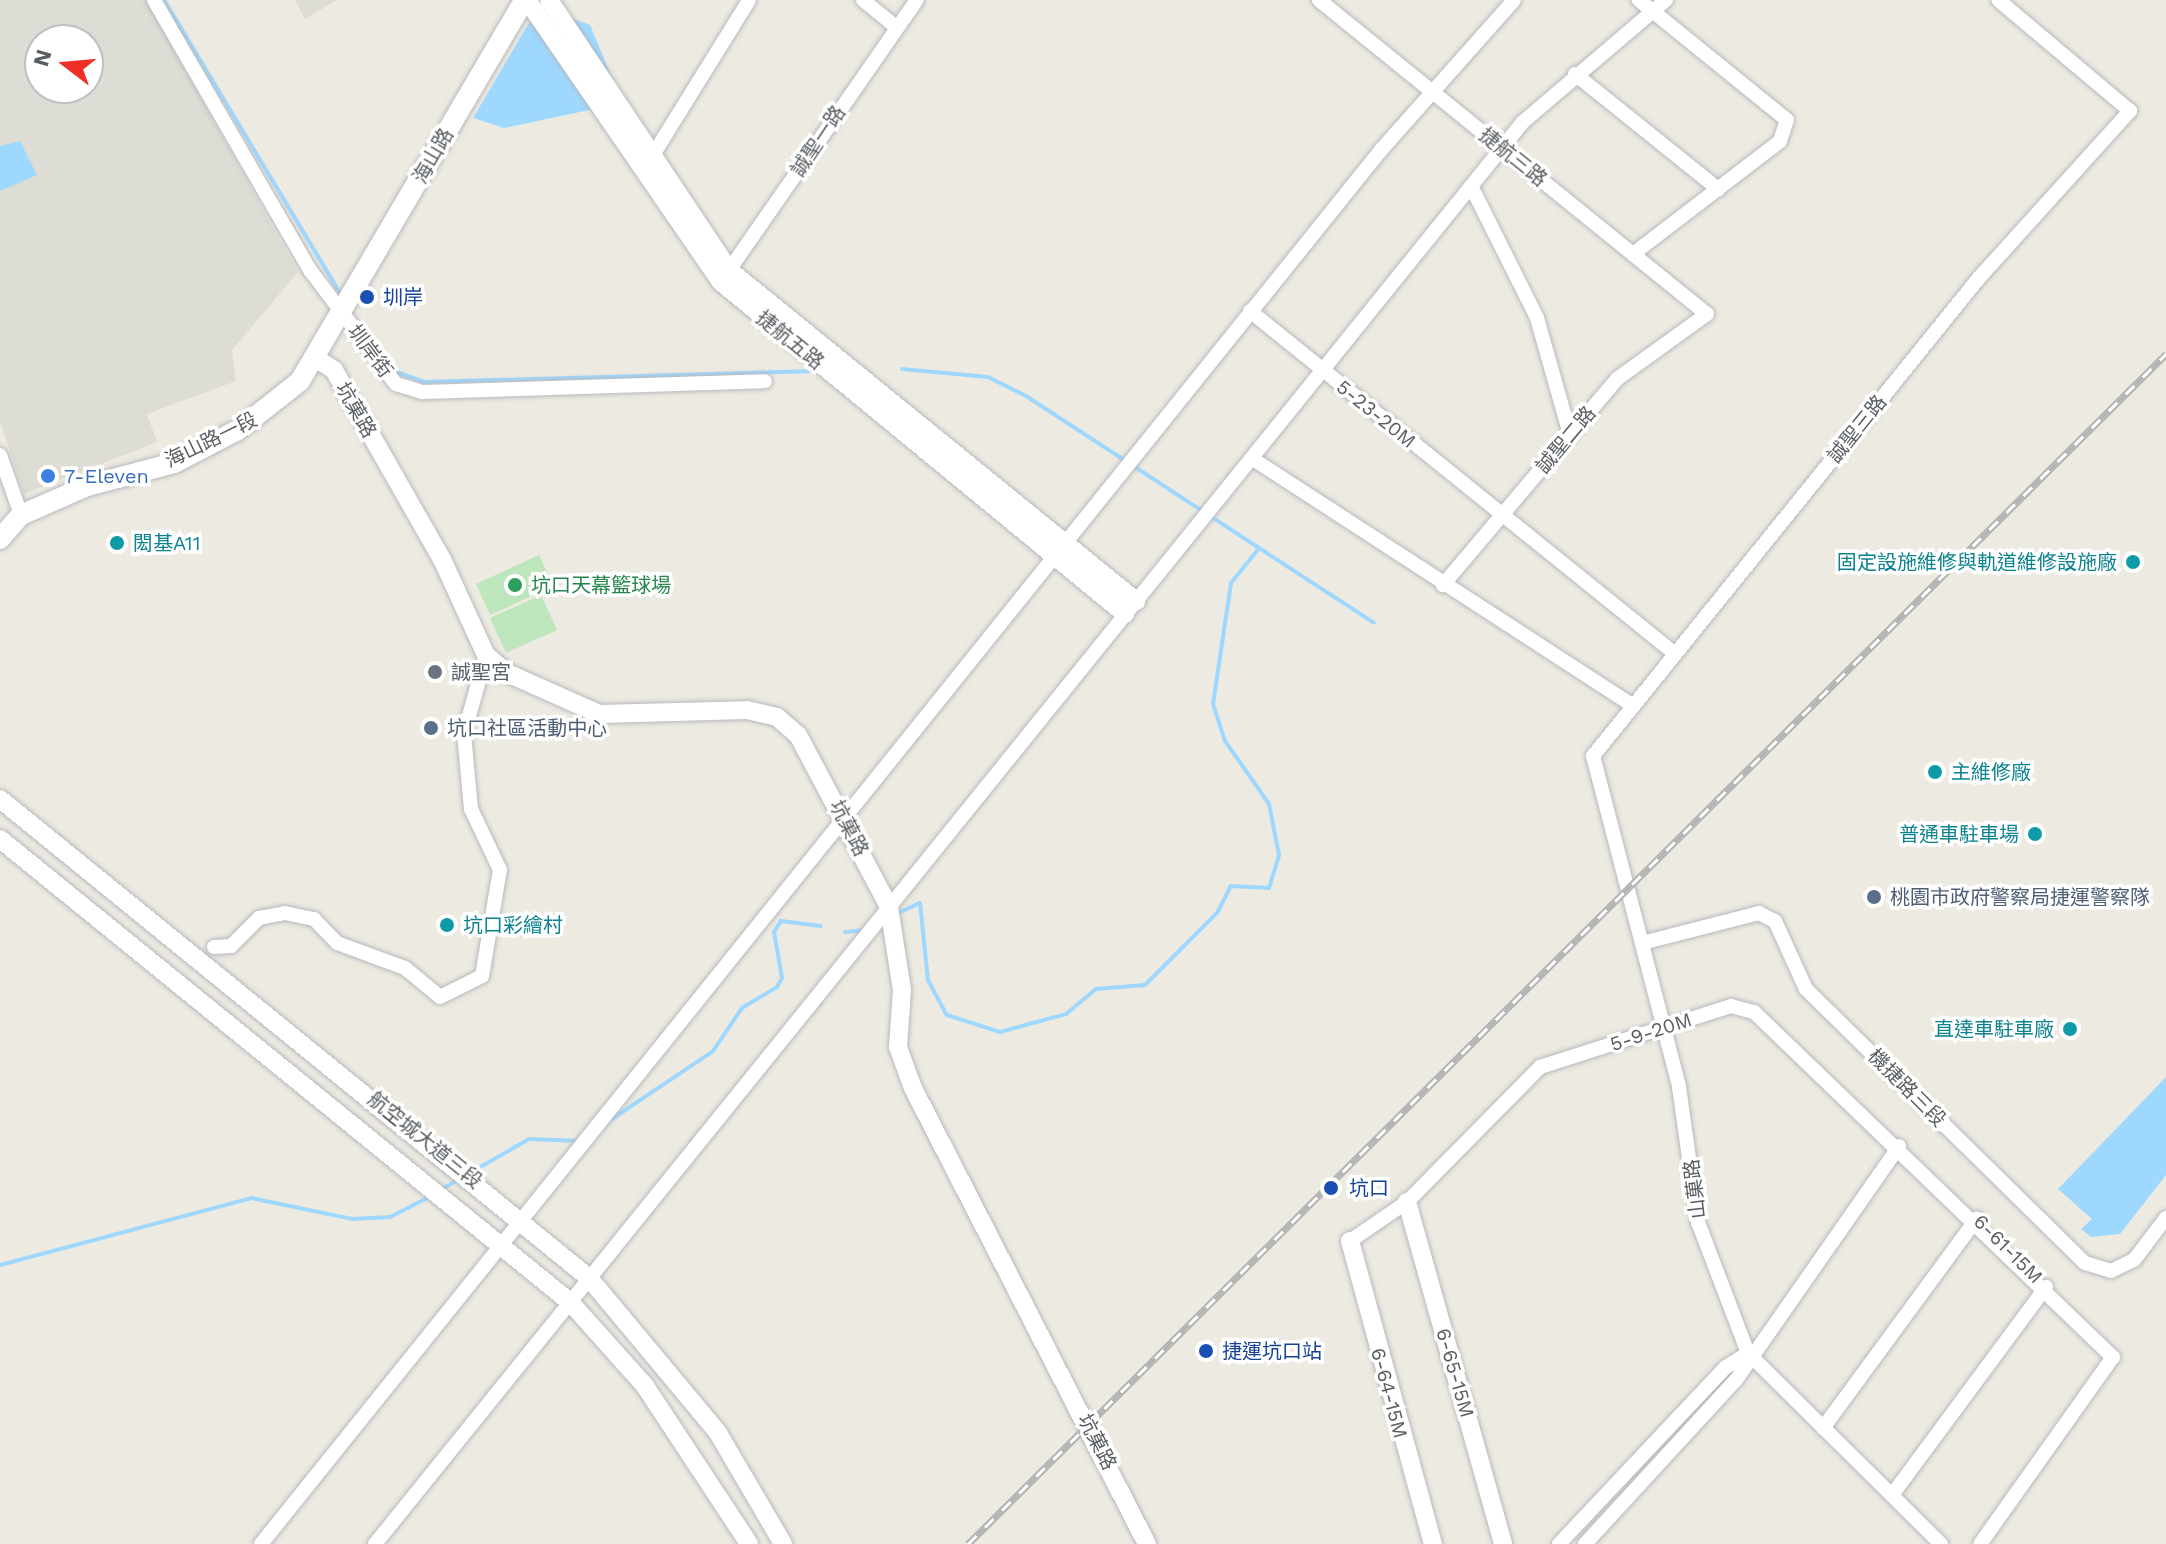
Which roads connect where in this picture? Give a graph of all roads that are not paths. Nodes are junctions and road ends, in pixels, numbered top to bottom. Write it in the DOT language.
graph roads {
  1 [pos="154,0"];
  2 [pos="525,0"];
  3 [pos="549,0"];
  4 [pos="749,0"];
  5 [pos="863,0"];
  6 [pos="917,0"];
  7 [pos="1319,0"];
  8 [pos="1514,0"];
  9 [pos="1666,0"];
  10 [pos="1998,0"];
  11 [pos="1645,5"];
  12 [pos="896,27"];
  13 [pos="1575,74"];
  14 [pos="1430,90"];
  15 [pos="1502,148"];
  16 [pos="653,155"];
  17 [pos="1471,186"];
  18 [pos="1718,189"];
  19 [pos="1633,254"];
  20 [pos="725,276"];
  21 [pos="1250,311"];
  22 [pos="342,312"];
  23 [pos="1707,314"];
  24 [pos="317,359"];
  25 [pos="1322,370"];
  26 [pos="765,381"];
  27 [pos="1570,435"];
  28 [pos="0,455"];
  29 [pos="1253,459"];
  30 [pos="21,515"];
  31 [pos="1502,516"];
  32 [pos="0,539"];
  33 [pos="1062,550"];
  34 [pos="1443,585"];
  35 [pos="1131,608"];
  36 [pos="1674,653"];
  37 [pos="486,655"];
  38 [pos="1632,705"];
  39 [pos="1593,756"];
  40 [pos="0,799"];
  41 [pos="845,818"];
  42 [pos="0,839"];
  43 [pos="889,907"];
  44 [pos="1642,943"];
  45 [pos="214,947"];
  46 [pos="1665,1029"];
  47 [pos="1899,1146"];
  48 [pos="1407,1202"];
  49 [pos="521,1217"];
  50 [pos="1977,1218"];
  51 [pos="2166,1218"];
  52 [pos="1350,1241"];
  53 [pos="501,1243"];
  54 [pos="589,1278"];
  55 [pos="2046,1287"];
  56 [pos="570,1302"];
  57 [pos="1748,1353"];
  58 [pos="1823,1428"];
  59 [pos="1892,1495"];
  60 [pos="261,1544"];
  61 [pos="375,1544"];
  62 [pos="749,1544"];
  63 [pos="783,1544"];
  64 [pos="1147,1544"];
  65 [pos="1433,1544"];
  66 [pos="1503,1544"];
  67 [pos="1559,1544"];
  68 [pos="1585,1544"];
  69 [pos="1941,1544"];
  70 [pos="1980,1544"];
  1 -- 22 [label="street, 圳岸街"];
  2 -- 20 [label="street, 捷航五路"];
  2 -- 22 [label="main road, 海山路"];
  3 -- 16 [label="street, 捷航五路"];
  4 -- 16 [label="street"];
  5 -- 12 [label="street"];
  6 -- 12 [label="street, 誠聖一路"];
  7 -- 14 [label="street, 捷航三路"];
  8 -- 14 [label="street"];
  9 -- 11 [label="street"];
  10 -- 36 [label="street, 誠聖三路"];
  11 -- 13 [label="street"];
  11 -- 18 [label="street"];
  12 -- 20 [label="street, 誠聖一路"];
  13 -- 15 [label="street"];
  13 -- 18 [label="street"];
  14 -- 15 [label="street, 捷航三路"];
  14 -- 21 [label="street"];
  15 -- 17 [label="street"];
  15 -- 19 [label="street, 捷航三路"];
  16 -- 20 [label="street, 捷航五路"];
  17 -- 25 [label="street"];
  17 -- 27 [label="street"];
  18 -- 19 [label="street"];
  19 -- 23 [label="street, 捷航三路"];
  20 -- 33 [label="street, 捷航五路"];
  21 -- 25 [label="street, 5-23-20M"];
  21 -- 33 [label="street"];
  22 -- 24 [label="main road, 海山路一段"];
  22 -- 26 [label="street, 圳岸街"];
  23 -- 27 [label="street, 誠聖二路"];
  24 -- 30 [label="main road, 海山路一段"];
  24 -- 37 [label="street, 坑菓路"];
  25 -- 29 [label="street"];
  25 -- 31 [label="street, 5-23-20M"];
  27 -- 31 [label="street, 誠聖二路"];
  28 -- 30 [label="street"];
  29 -- 34 [label="street"];
  29 -- 35 [label="street"];
  30 -- 32 [label="main road, 海山路一段"];
  31 -- 34 [label="street, 誠聖二路"];
  31 -- 36 [label="street, 5-23-20M"];
  33 -- 35 [label="street, 捷航五路"];
  33 -- 41 [label="street"];
  34 -- 38 [label="street"];
  35 -- 43 [label="street"];
  36 -- 38 [label="street, 誠聖三路"];
  37 -- 41 [label="street, 坑菓路"];
  37 -- 45 [label="street"];
  38 -- 39 [label="street, 誠聖三路"];
  39 -- 44 [label="street, 山菓路"];
  40 -- 49 [label="street, 航空城大道三段"];
  41 -- 43 [label="street, 坑菓路"];
  41 -- 49 [label="street"];
  42 -- 53 [label="street, 航空城大道三段"];
  43 -- 54 [label="street"];
  43 -- 64 [label="street, 坑菓路"];
  44 -- 46 [label="street, 山菓路"];
  44 -- 51 [label="street, 機捷路三段"];
  46 -- 47 [label="street, 5-9-20M"];
  46 -- 48 [label="street, 5-9-20M"];
  46 -- 57 [label="street, 山菓路"];
  47 -- 50 [label="street, 6-61-15M"];
  47 -- 57 [label="street"];
  48 -- 52 [label="street, 5-9-20M"];
  48 -- 66 [label="street, 6-65-15M"];
  49 -- 53 [label="street"];
  49 -- 54 [label="street, 航空城大道三段"];
  50 -- 55 [label="street, 6-61-15M"];
  50 -- 58 [label="street"];
  52 -- 65 [label="street, 6-64-15M"];
  53 -- 56 [label="street, 航空城大道三段"];
  53 -- 60 [label="street"];
  54 -- 56 [label="street"];
  54 -- 63 [label="street, 航空城大道三段"];
  55 -- 59 [label="street"];
  55 -- 70 [label="street, 6-61-15M"];
  56 -- 61 [label="street"];
  56 -- 62 [label="street, 航空城大道三段"];
  57 -- 58 [label="street, 山菓路"];
  57 -- 67 [label="street"];
  57 -- 68 [label="street"];
  58 -- 59 [label="street, 山菓路"];
  59 -- 69 [label="street, 山菓路"];
}
